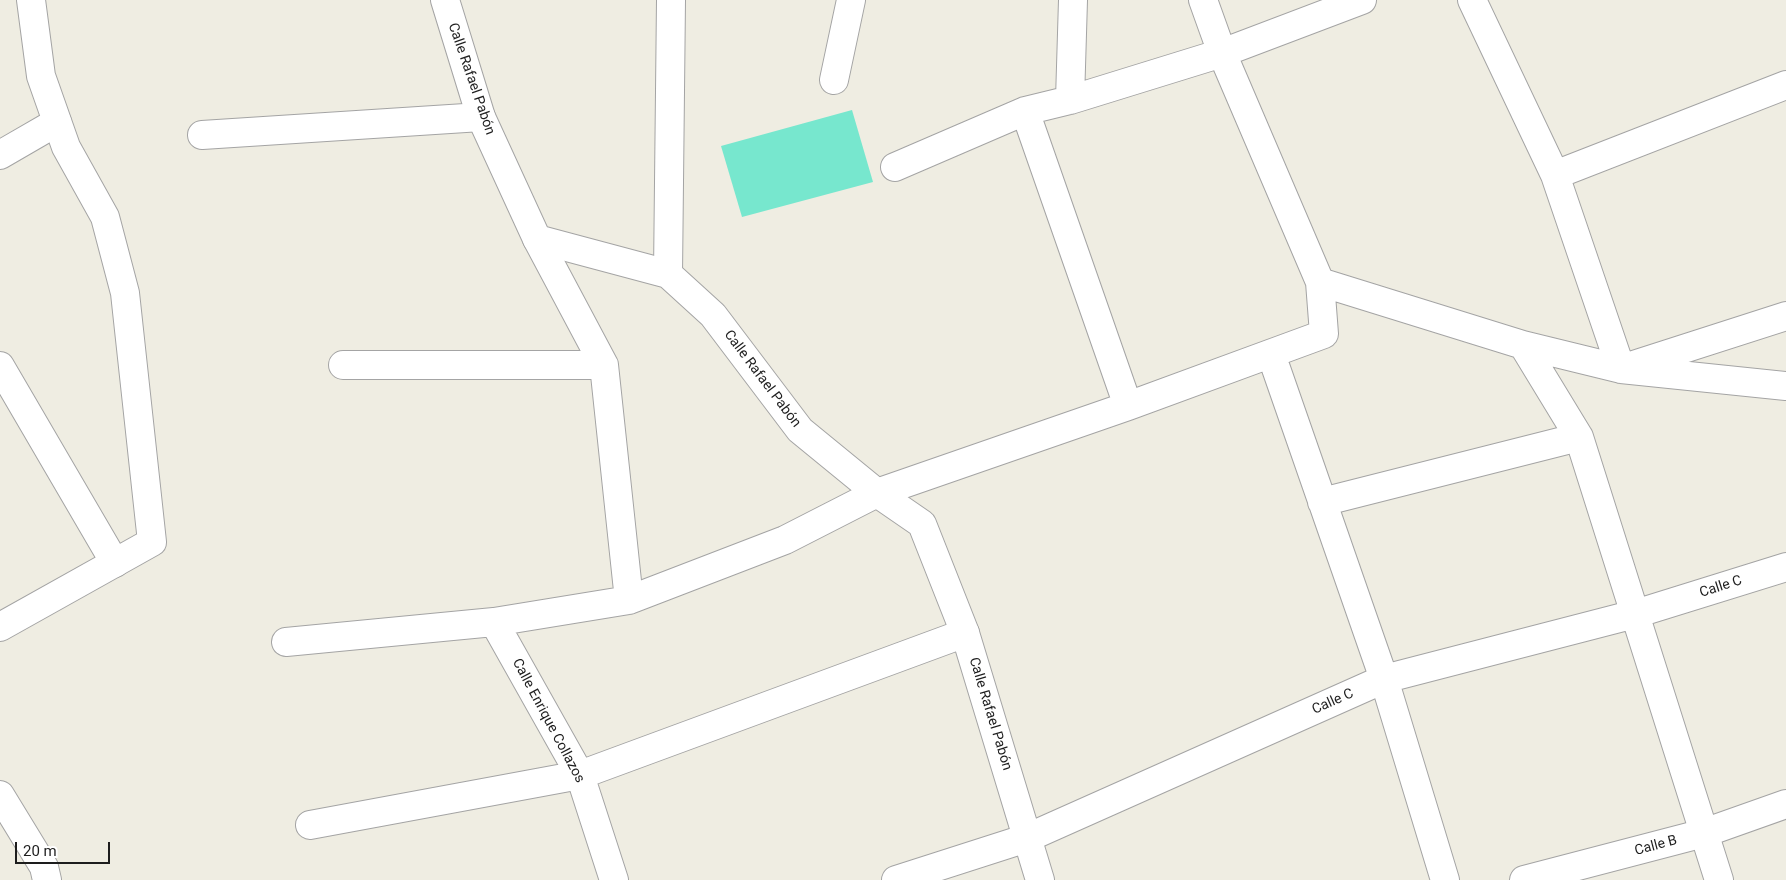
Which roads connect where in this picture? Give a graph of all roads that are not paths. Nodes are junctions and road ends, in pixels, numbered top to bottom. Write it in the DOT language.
graph roads {
  1 [pos="31,0"];
  2 [pos="445,0"];
  3 [pos="671,0"];
  4 [pos="851,0"];
  5 [pos="1073,0"];
  6 [pos="1203,0"];
  7 [pos="1362,0"];
  8 [pos="1472,0"];
  9 [pos="1222,53"];
  10 [pos="834,80"];
  11 [pos="1786,85"];
  12 [pos="1070,100"];
  13 [pos="1025,111"];
  14 [pos="481,117"];
  15 [pos="57,122"];
  16 [pos="202,135"];
  17 [pos="0,155"];
  18 [pos="895,167"];
  19 [pos="1555,175"];
  20 [pos="537,239"];
  21 [pos="668,274"];
  22 [pos="1320,282"];
  23 [pos="1786,316"];
  24 [pos="1523,344"];
  25 [pos="1271,354"];
  26 [pos="343,365"];
  27 [pos="604,365"];
  28 [pos="0,366"];
  29 [pos="1622,369"];
  30 [pos="1786,386"];
  31 [pos="1128,406"];
  32 [pos="1579,437"];
  33 [pos="877,493"];
  34 [pos="1322,502"];
  35 [pos="115,563"];
  36 [pos="1786,567"];
  37 [pos="629,600"];
  38 [pos="1635,614"];
  39 [pos="494,622"];
  40 [pos="0,626"];
  41 [pos="965,633"];
  42 [pos="286,642"];
  43 [pos="1384,679"];
  44 [pos="580,775"];
  45 [pos="0,795"];
  46 [pos="1786,804"];
  47 [pos="310,825"];
  48 [pos="1704,833"];
  49 [pos="1027,838"];
  50 [pos="47,880"];
  51 [pos="614,880"];
  52 [pos="896,880"];
  53 [pos="1040,880"];
  54 [pos="1446,880"];
  55 [pos="1524,880"];
  56 [pos="1719,880"];
  1 -- 15 [label="street"];
  2 -- 14 [label="street, Calle Rafael Pabón"];
  3 -- 21 [label="street"];
  4 -- 10 [label="street"];
  5 -- 12 [label="street"];
  6 -- 9 [label="street"];
  7 -- 9 [label="street"];
  8 -- 19 [label="street"];
  9 -- 12 [label="street"];
  9 -- 22 [label="street"];
  11 -- 19 [label="street"];
  12 -- 13 [label="street"];
  13 -- 18 [label="street"];
  13 -- 31 [label="street"];
  14 -- 16 [label="street"];
  14 -- 20 [label="street, Calle Rafael Pabón"];
  15 -- 17 [label="street"];
  15 -- 35 [label="street"];
  19 -- 29 [label="street"];
  20 -- 21 [label="street, Calle Rafael Pabón"];
  20 -- 27 [label="street"];
  21 -- 33 [label="street, Calle Rafael Pabón"];
  22 -- 24 [label="street"];
  22 -- 25 [label="street"];
  23 -- 29 [label="street"];
  24 -- 29 [label="street"];
  24 -- 32 [label="street"];
  25 -- 31 [label="street"];
  25 -- 34 [label="street"];
  26 -- 27 [label="street"];
  27 -- 37 [label="street"];
  28 -- 35 [label="street"];
  29 -- 30 [label="street"];
  31 -- 33 [label="street"];
  32 -- 34 [label="street"];
  32 -- 38 [label="street"];
  33 -- 37 [label="street"];
  33 -- 41 [label="street, Calle Rafael Pabón"];
  34 -- 43 [label="street"];
  35 -- 40 [label="street"];
  36 -- 38 [label="street, Calle C"];
  37 -- 39 [label="street"];
  38 -- 43 [label="street, Calle C"];
  38 -- 48 [label="street"];
  39 -- 42 [label="street"];
  39 -- 44 [label="street, Calle Enrique Collazos"];
  41 -- 44 [label="street"];
  41 -- 49 [label="street, Calle Rafael Pabón"];
  43 -- 49 [label="street, Calle C"];
  43 -- 54 [label="street"];
  44 -- 47 [label="street"];
  44 -- 51 [label="street, Calle Enrique Collazos"];
  45 -- 50 [label="street"];
  46 -- 48 [label="street, Calle B"];
  48 -- 55 [label="street, Calle B"];
  48 -- 56 [label="street"];
  49 -- 52 [label="street, Calle C"];
  49 -- 53 [label="street, Calle Rafael Pabón"];
}
